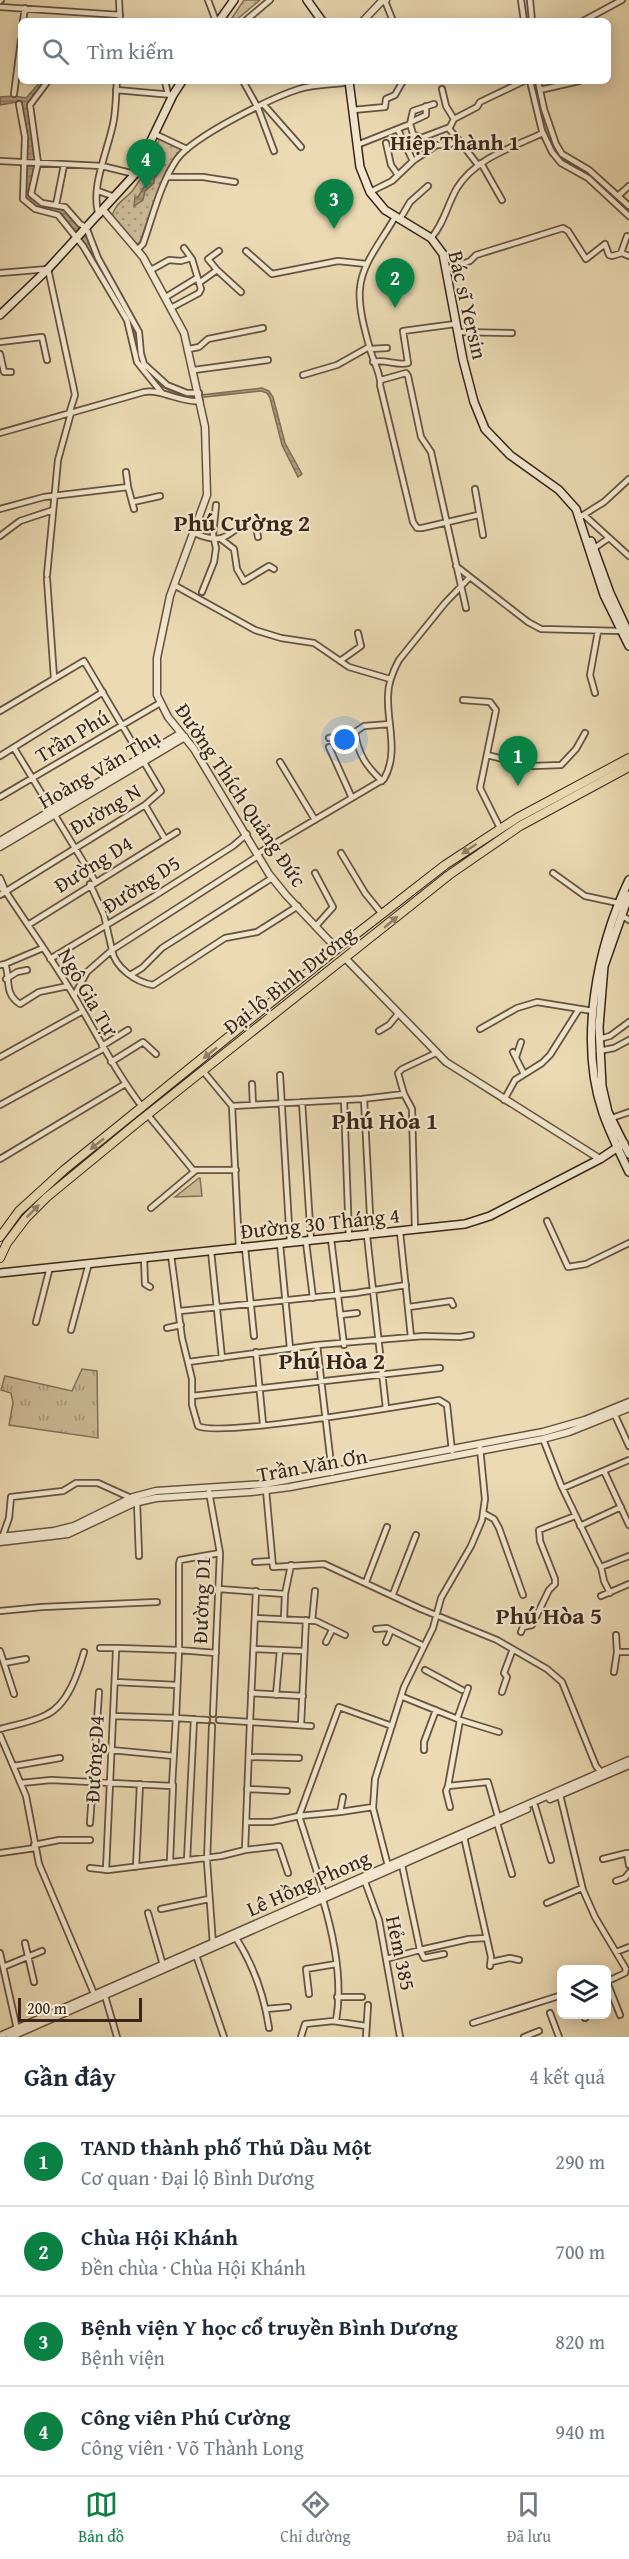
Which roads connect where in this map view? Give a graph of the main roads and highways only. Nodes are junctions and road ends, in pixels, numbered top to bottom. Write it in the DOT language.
graph roads {
  1 [pos="234,0"];
  2 [pos="308,0"];
  3 [pos="220,18"];
  4 [pos="320,18"];
  5 [pos="180,84"];
  6 [pos="349,84"];
  7 [pos="0,315"];
  8 [pos="582,519"];
  9 [pos="598,570"];
  10 [pos="626,632"];
  11 [pos="629,646"];
  12 [pos="629,758"];
  13 [pos="629,767"];
  14 [pos="503,831"];
  15 [pos="629,880"];
  16 [pos="629,895"];
  17 [pos="337,949"];
  18 [pos="346,959"];
  19 [pos="145,1111"];
  20 [pos="621,1145"];
  21 [pos="629,1154"];
  22 [pos="629,1172"];
  23 [pos="0,1237"];
  24 [pos="0,1258"];
  25 [pos="0,1273"];
  1 -- 3 [label="main road"];
  2 -- 4 [label="main road"];
  5 -- 7 [label="main road"];
  6 -- 8 [label="main road, Bác sĩ Yersin"];
  8 -- 9 [label="main road, Bác sĩ Yersin"];
  8 -- 9 [label="main road, Bác sĩ Yersin"];
  9 -- 10 [label="main road, Bác sĩ Yersin"];
  10 -- 11 [label="main road, Bác sĩ Yersin"];
  12 -- 14 [label="highway, Đại lộ Bình Dương"];
  13 -- 14 [label="highway, Đại lộ Bình Dương"];
  14 -- 17 [label="highway, Đại lộ Bình Dương, one-way"];
  18 -- 14 [label="highway, Đại lộ Bình Dương, one-way"];
  15 -- 20 [label="main road"];
  16 -- 20 [label="main road"];
  17 -- 18 [label="highway"];
  17 -- 19 [label="highway, Đại lộ Bình Dương, one-way"];
  18 -- 19 [label="highway, Đại lộ Bình Dương"];
  19 -- 23 [label="highway, Đại lộ Bình Dương, one-way"];
  24 -- 19 [label="highway, Đại lộ Bình Dương, one-way"];
  20 -- 21 [label="main road"];
  20 -- 22 [label="main road"];
  20 -- 25 [label="main road, Đường 30 Tháng 4"];
}
